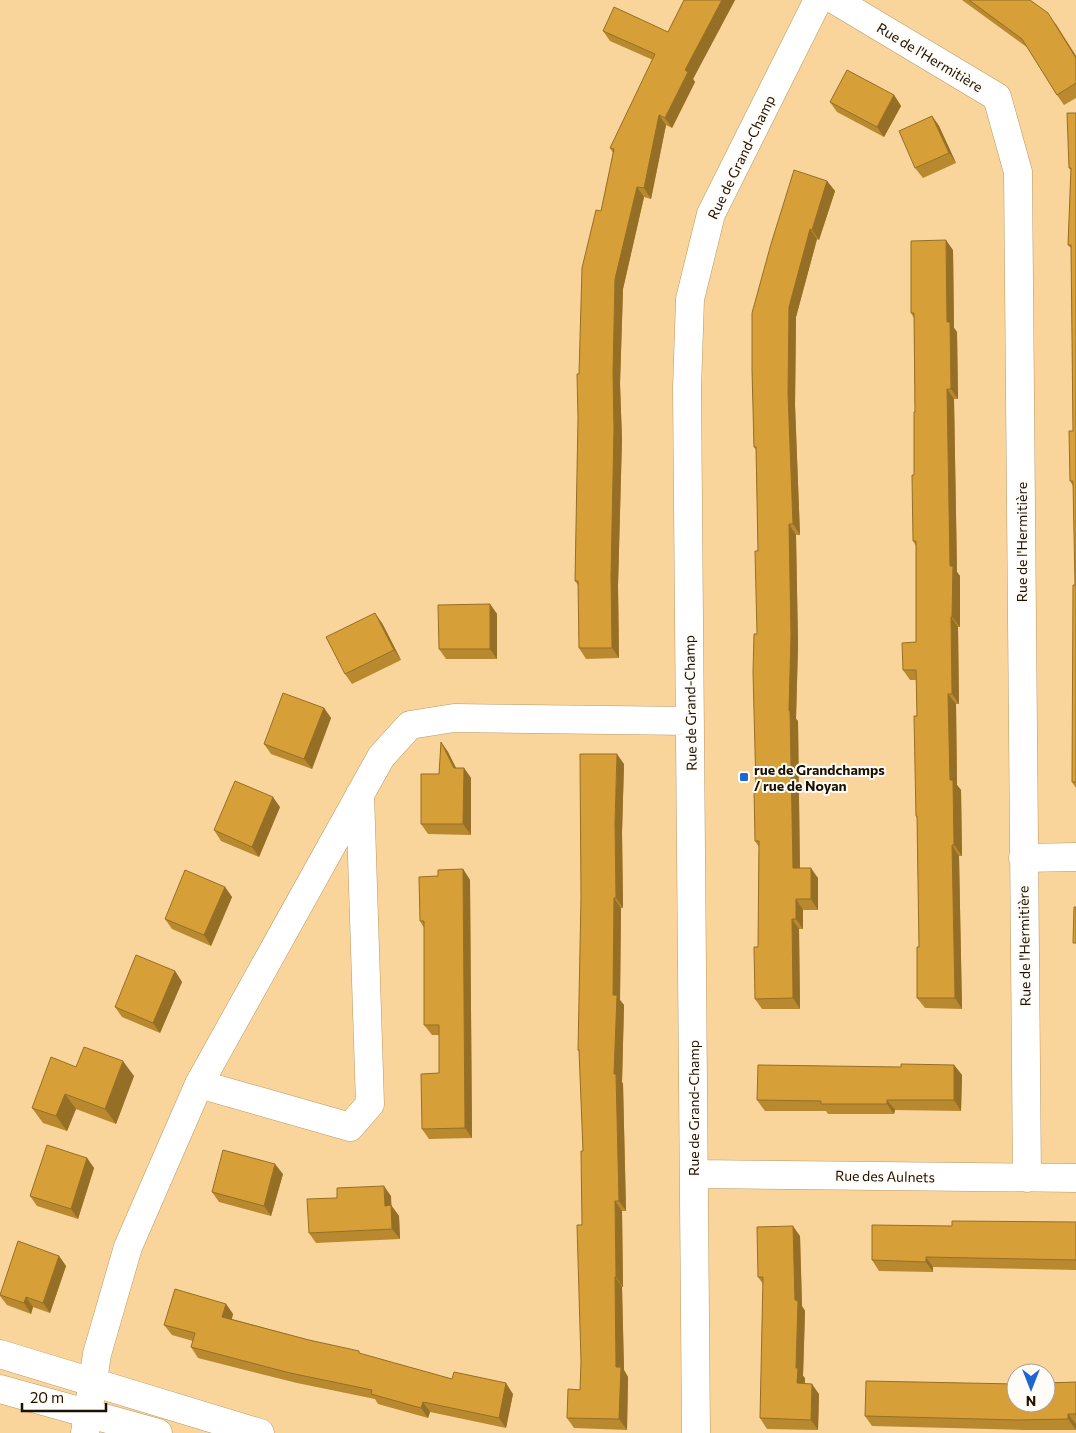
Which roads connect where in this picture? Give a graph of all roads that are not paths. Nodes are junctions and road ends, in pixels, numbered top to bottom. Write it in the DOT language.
graph roads {
  1 [pos="818,0"];
  2 [pos="835,0"];
  3 [pos="690,720"];
  4 [pos="360,793"];
  5 [pos="1076,857"];
  6 [pos="1023,858"];
  7 [pos="199,1084"];
  8 [pos="694,1174"];
  9 [pos="1027,1178"];
  10 [pos="1076,1178"];
  11 [pos="0,1354"];
  12 [pos="92,1381"];
  13 [pos="0,1389"];
  14 [pos="87,1423"];
  15 [pos="158,1433"];
  16 [pos="260,1433"];
  17 [pos="696,1433"];
  1 -- 3 [label="street, Rue de Grand-Champ"];
  2 -- 6 [label="street, Rue de l'Hermitière"];
  3 -- 4 [label="street"];
  3 -- 8 [label="street, Rue de Grand-Champ"];
  4 -- 7 [label="street"];
  4 -- 7 [label="street"];
  5 -- 6 [label="street"];
  6 -- 9 [label="street, Rue de l'Hermitière"];
  7 -- 12 [label="street"];
  8 -- 9 [label="street, Rue des Aulnets"];
  8 -- 17 [label="street, Rue de Grand-Champ"];
  9 -- 10 [label="street, Rue des Aulnets"];
  11 -- 12 [label="street"];
  12 -- 14 [label="street"];
  12 -- 16 [label="street"];
  13 -- 14 [label="street"];
  14 -- 15 [label="street"];
}
